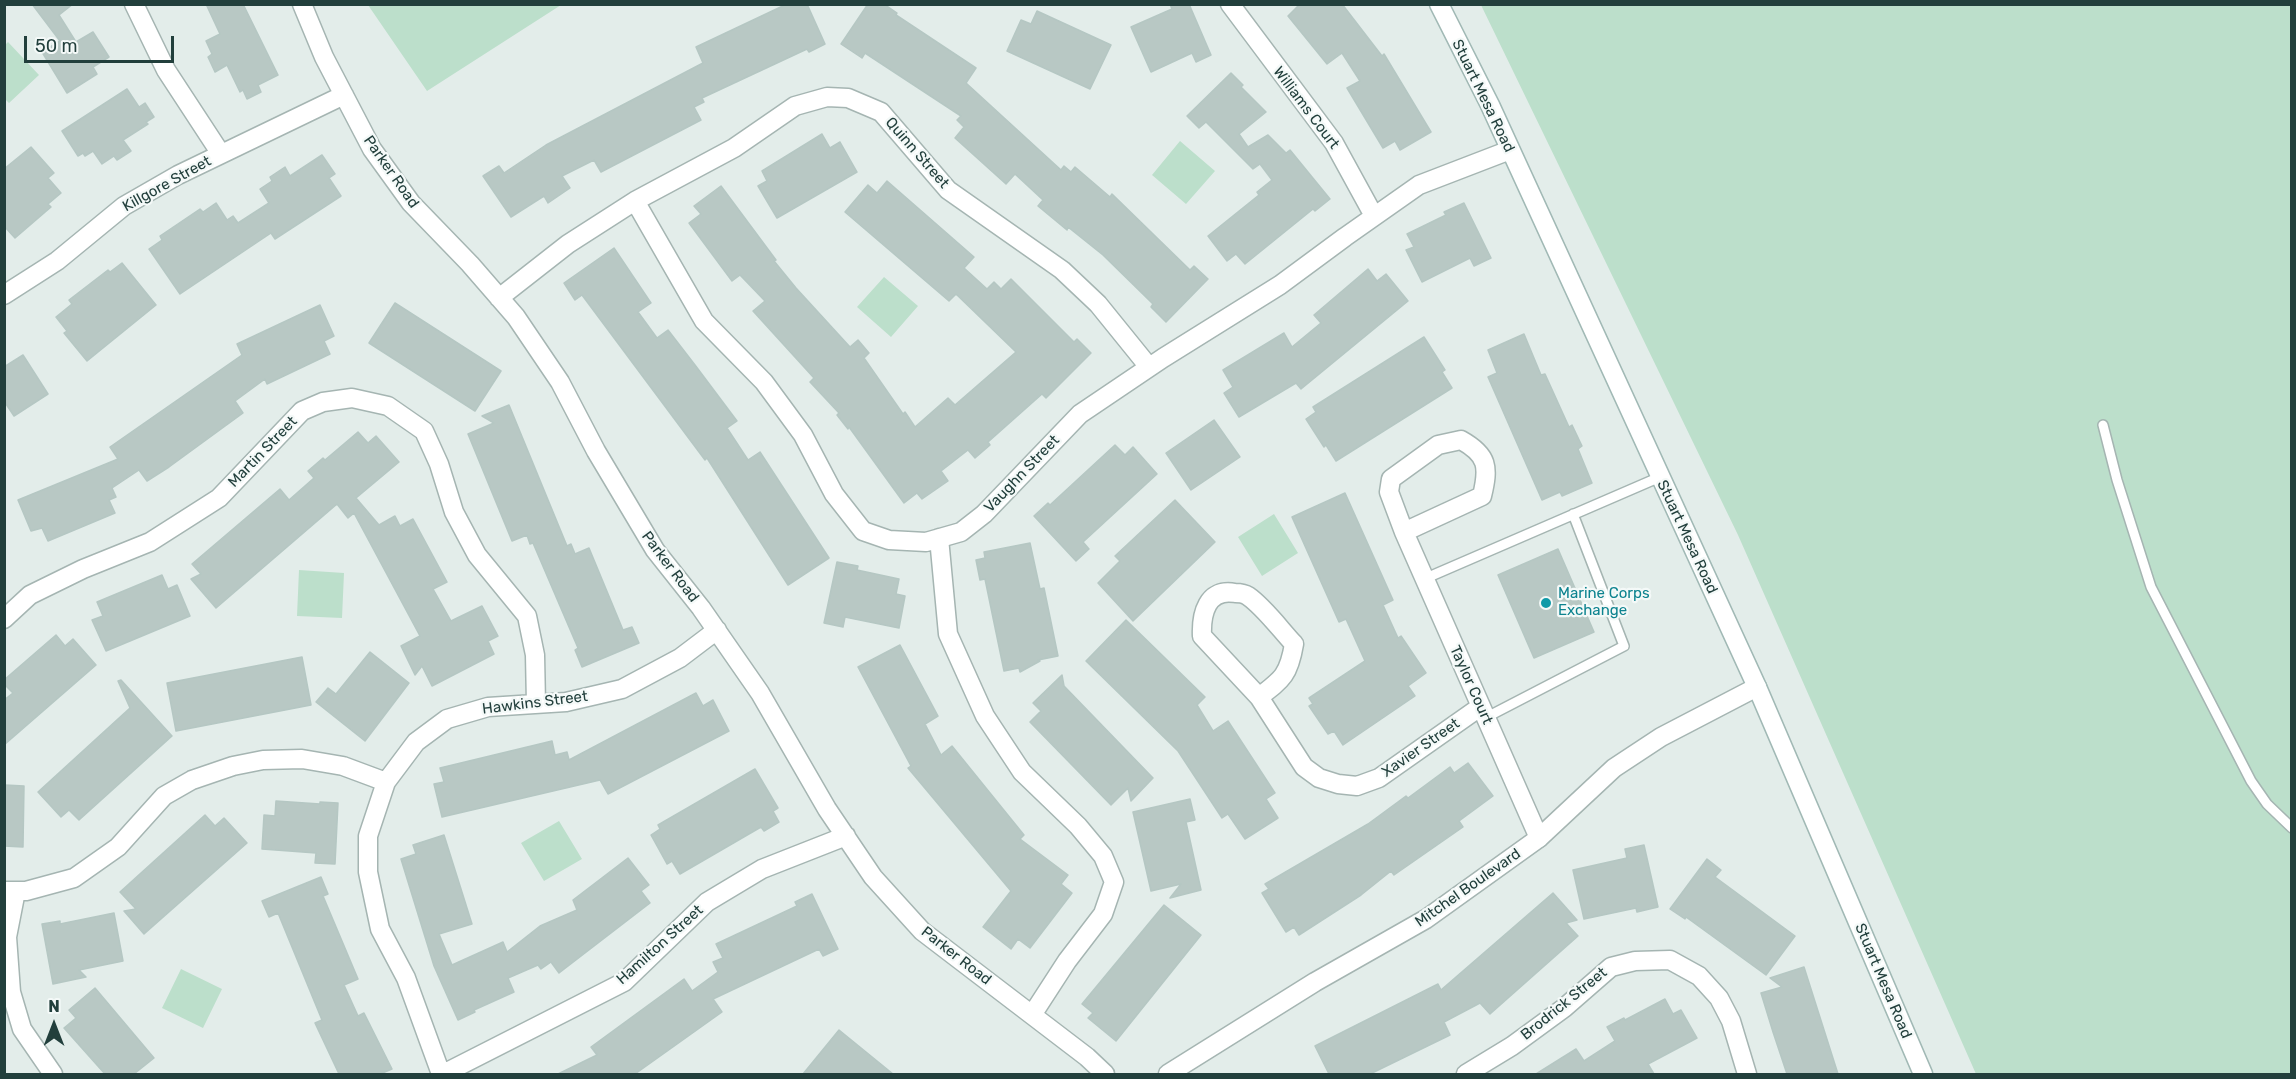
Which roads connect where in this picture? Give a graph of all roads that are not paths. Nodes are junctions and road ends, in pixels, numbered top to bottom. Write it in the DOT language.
graph roads {
  1 [pos="134,4"];
  2 [pos="302,4"];
  3 [pos="1230,4"];
  4 [pos="1439,4"];
  5 [pos="344,95"];
  6 [pos="1510,150"];
  7 [pos="221,154"];
  8 [pos="635,201"];
  9 [pos="1374,216"];
  10 [pos="4,295"];
  11 [pos="499,298"];
  12 [pos="1149,367"];
  13 [pos="2103,425"];
  14 [pos="1660,477"];
  15 [pos="1573,514"];
  16 [pos="1404,532"];
  17 [pos="939,538"];
  18 [pos="1424,579"];
  19 [pos="4,619"];
  20 [pos="717,630"];
  21 [pos="1757,687"];
  22 [pos="1259,697"];
  23 [pos="536,704"];
  24 [pos="1482,713"];
  25 [pos="386,782"];
  26 [pos="2292,828"];
  27 [pos="846,836"];
  28 [pos="1539,838"];
  29 [pos="10,891"];
  30 [pos="1032,1015"];
  31 [pos="53,1074"];
  32 [pos="442,1074"];
  33 [pos="1105,1074"];
  34 [pos="1168,1074"];
  35 [pos="1466,1074"];
  36 [pos="1747,1074"];
  37 [pos="1923,1074"];
  1 -- 7 [label="street"];
  2 -- 5 [label="street, Parker Road"];
  3 -- 9 [label="street, Williams Court"];
  4 -- 6 [label="street, Stuart Mesa Road"];
  5 -- 7 [label="street, Killgore Street"];
  5 -- 11 [label="street, Parker Road"];
  6 -- 9 [label="street, Vaughn Street"];
  6 -- 14 [label="street, Stuart Mesa Road"];
  7 -- 10 [label="street, Killgore Street"];
  8 -- 11 [label="street, Quinn Street"];
  8 -- 12 [label="street, Quinn Street"];
  8 -- 17 [label="street, Vaughn Street"];
  9 -- 12 [label="street, Vaughn Street"];
  11 -- 20 [label="street, Parker Road"];
  12 -- 17 [label="street, Vaughn Street"];
  13 -- 26 [label="lane"];
  14 -- 15 [label="lane"];
  14 -- 21 [label="street, Stuart Mesa Road"];
  15 -- 18 [label="lane"];
  15 -- 24 [label="lane"];
  16 -- 16 [label="street, Taylor Court"];
  16 -- 18 [label="street, Taylor Court"];
  17 -- 30 [label="street"];
  18 -- 24 [label="street, Taylor Court"];
  19 -- 23 [label="street, Martin Street"];
  20 -- 23 [label="street, Hawkins Street"];
  20 -- 27 [label="street, Parker Road"];
  21 -- 28 [label="street, Mitchel Boulevard"];
  21 -- 37 [label="street, Stuart Mesa Road"];
  22 -- 22 [label="street, Xavier Street"];
  22 -- 24 [label="street, Xavier Street"];
  23 -- 25 [label="street, Hawkins Street"];
  24 -- 28 [label="street, Taylor Court"];
  25 -- 29 [label="street"];
  25 -- 32 [label="street, Hawkins Street"];
  27 -- 30 [label="street, Parker Road"];
  27 -- 32 [label="street, Hamilton Street"];
  28 -- 34 [label="street, Mitchel Boulevard"];
  29 -- 31 [label="street"];
  30 -- 33 [label="street, Parker Road"];
  35 -- 36 [label="street, Brodrick Street"];
}
